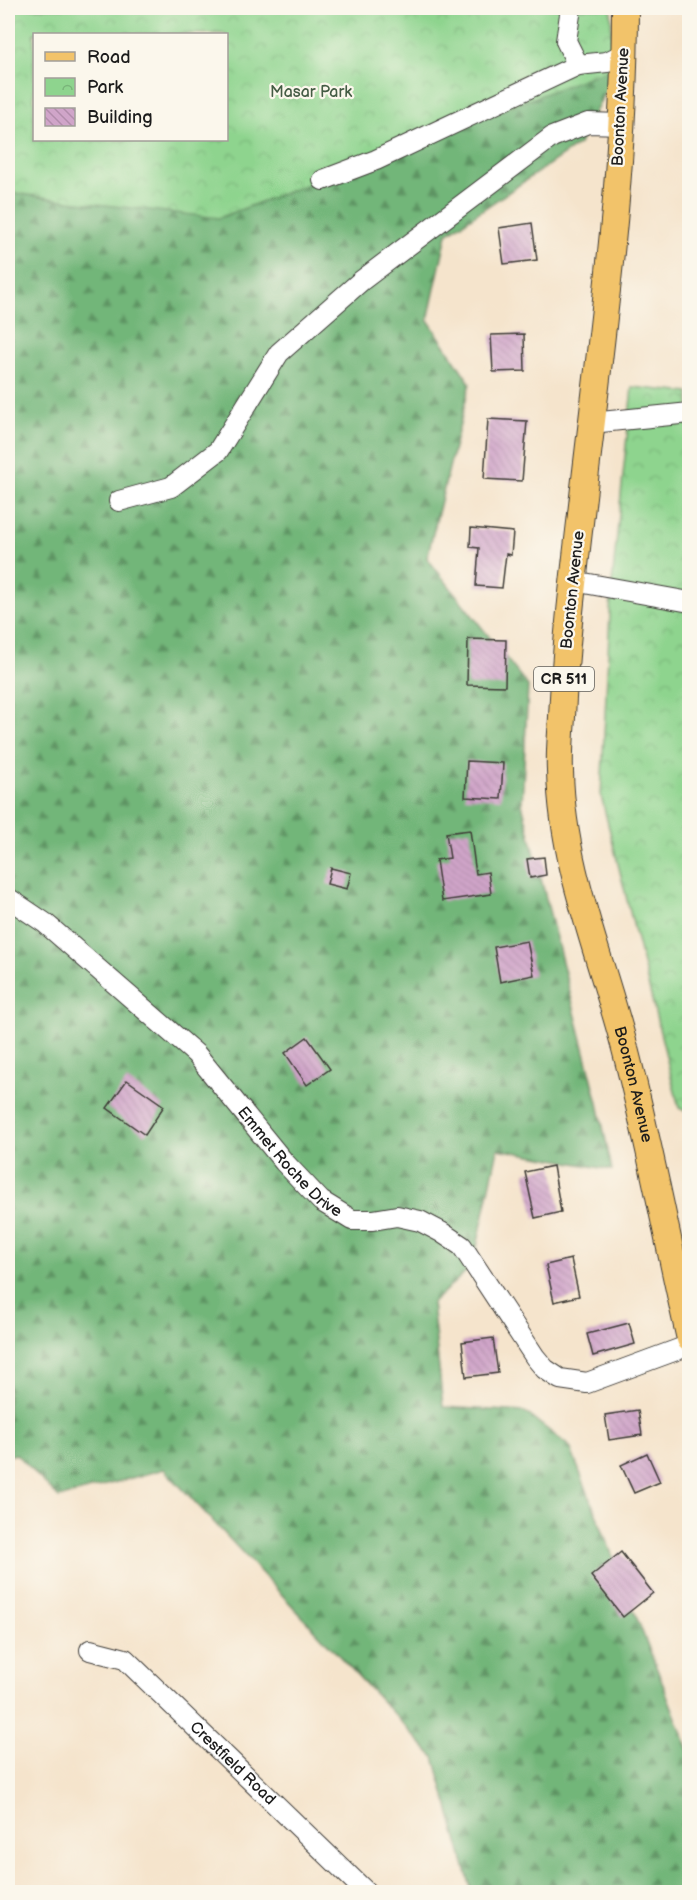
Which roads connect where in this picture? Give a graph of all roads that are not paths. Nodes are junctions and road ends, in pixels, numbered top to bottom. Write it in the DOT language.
graph roads {
  1 [pos="570,8"];
  2 [pos="625,8"];
  3 [pos="578,64"];
  4 [pos="619,64"];
  5 [pos="621,124"];
  6 [pos="323,180"];
  7 [pos="690,413"];
  8 [pos="591,423"];
  9 [pos="119,501"];
  10 [pos="573,580"];
  11 [pos="690,602"];
  12 [pos="8,898"];
  13 [pos="690,1339"];
  14 [pos="690,1345"];
  15 [pos="90,1650"];
  16 [pos="366,1893"];
  1 -- 3 [label="street"];
  2 -- 4 [label="main road, Boonton Avenue / CR 511"];
  3 -- 4 [label="street"];
  3 -- 6 [label="street"];
  4 -- 5 [label="main road, Boonton Avenue / CR 511"];
  5 -- 8 [label="main road, Boonton Avenue / CR 511"];
  5 -- 9 [label="street"];
  7 -- 8 [label="street"];
  8 -- 10 [label="main road, Boonton Avenue / CR 511"];
  10 -- 11 [label="street"];
  10 -- 13 [label="main road, Boonton Avenue / CR 511"];
  12 -- 14 [label="street, Emmet Roche Drive"];
  15 -- 16 [label="street, Crestfield Road"];
}
